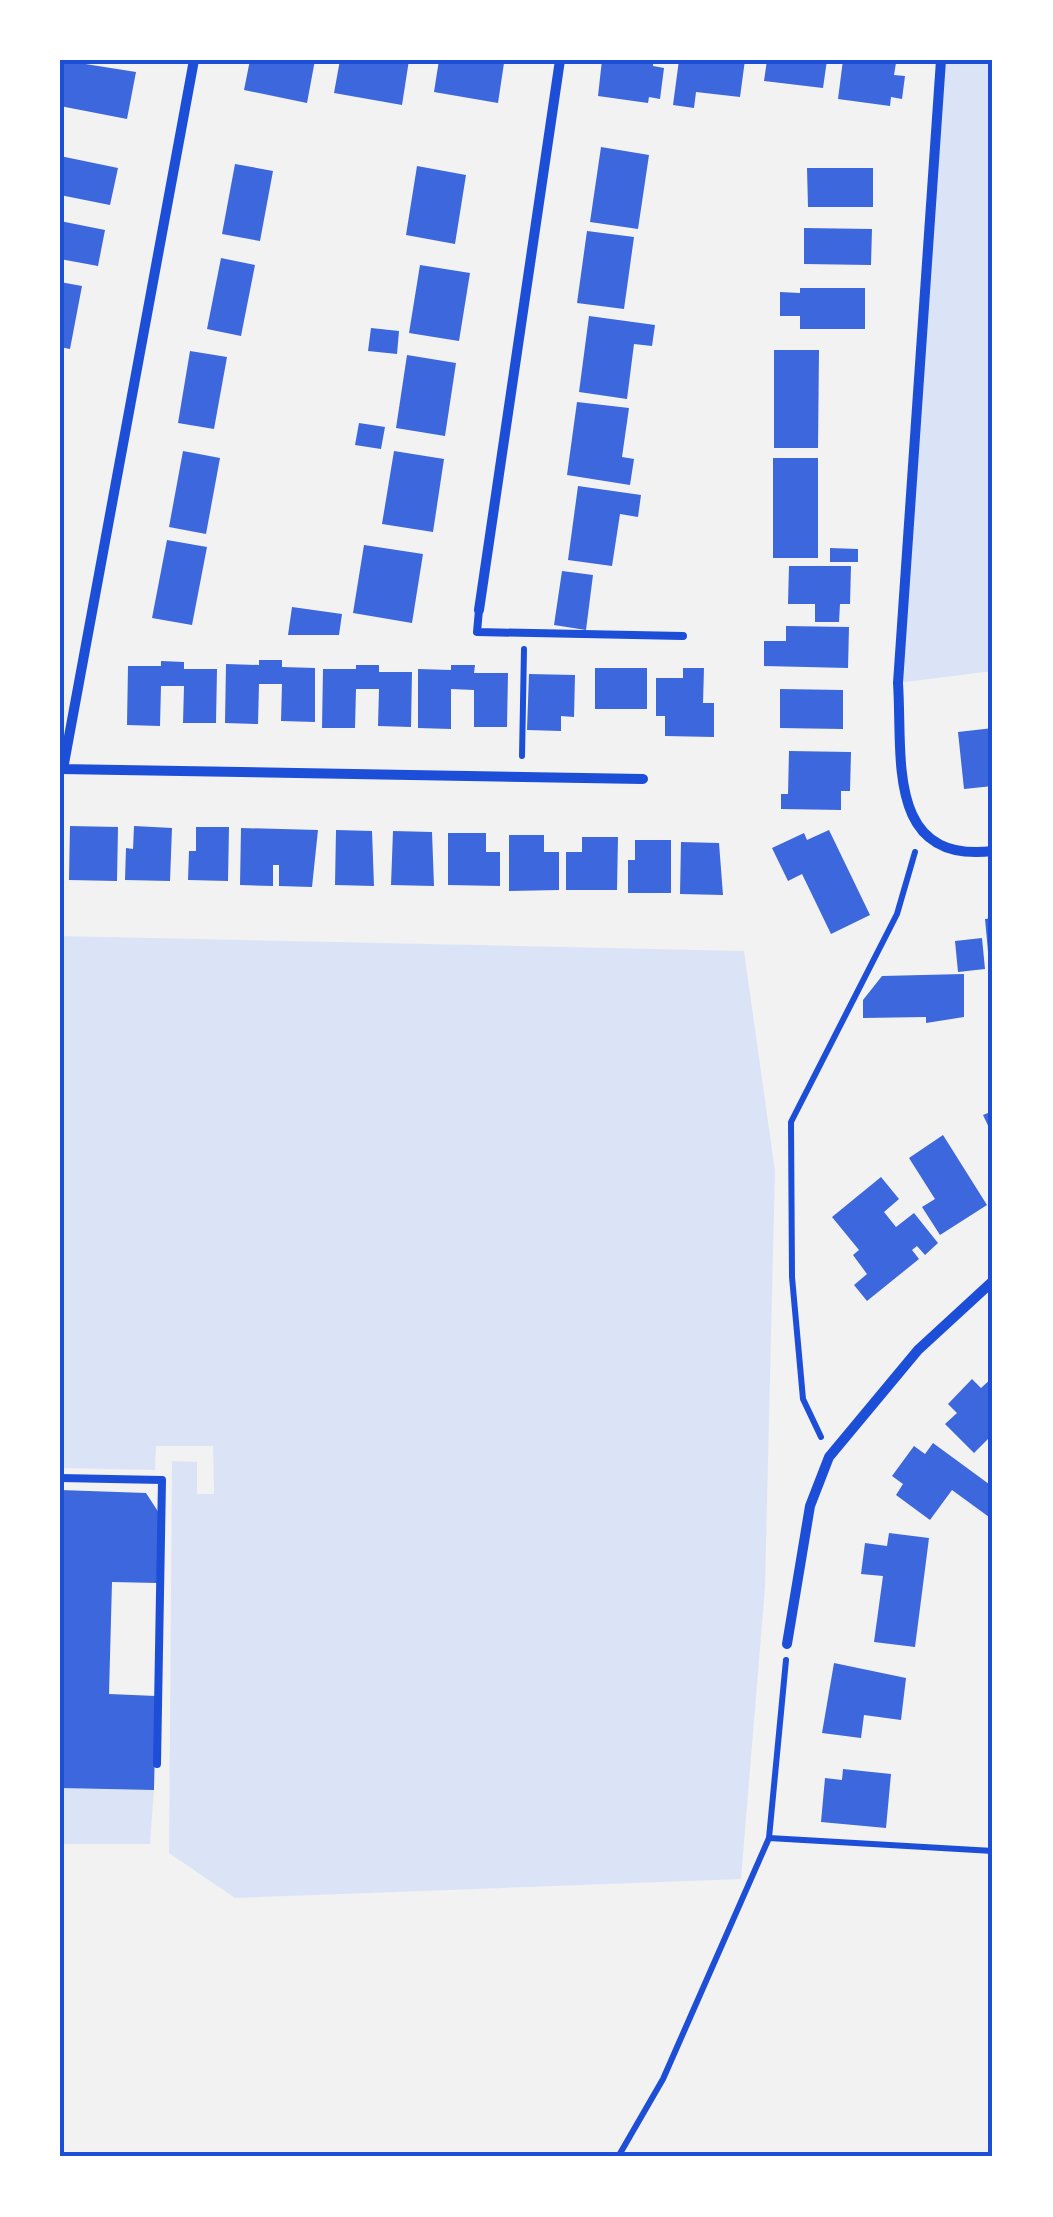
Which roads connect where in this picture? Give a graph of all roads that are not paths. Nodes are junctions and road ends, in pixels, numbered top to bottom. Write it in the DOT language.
graph roads {
  1 [pos="194,60"];
  2 [pos="560,60"];
  3 [pos="941,60"];
  4 [pos="479,610"];
  5 [pos="682,636"];
  6 [pos="62,769"];
  7 [pos="643,779"];
  8 [pos="993,851"];
  9 [pos="993,1281"];
  10 [pos="60,1478"];
  11 [pos="787,1644"];
  12 [pos="157,1764"];
  1 -- 6 [label="street"];
  2 -- 4 [label="street"];
  3 -- 8 [label="street"];
  4 -- 5 [label="lane"];
  6 -- 7 [label="street"];
  9 -- 11 [label="street"];
  10 -- 12 [label="lane"];
}
